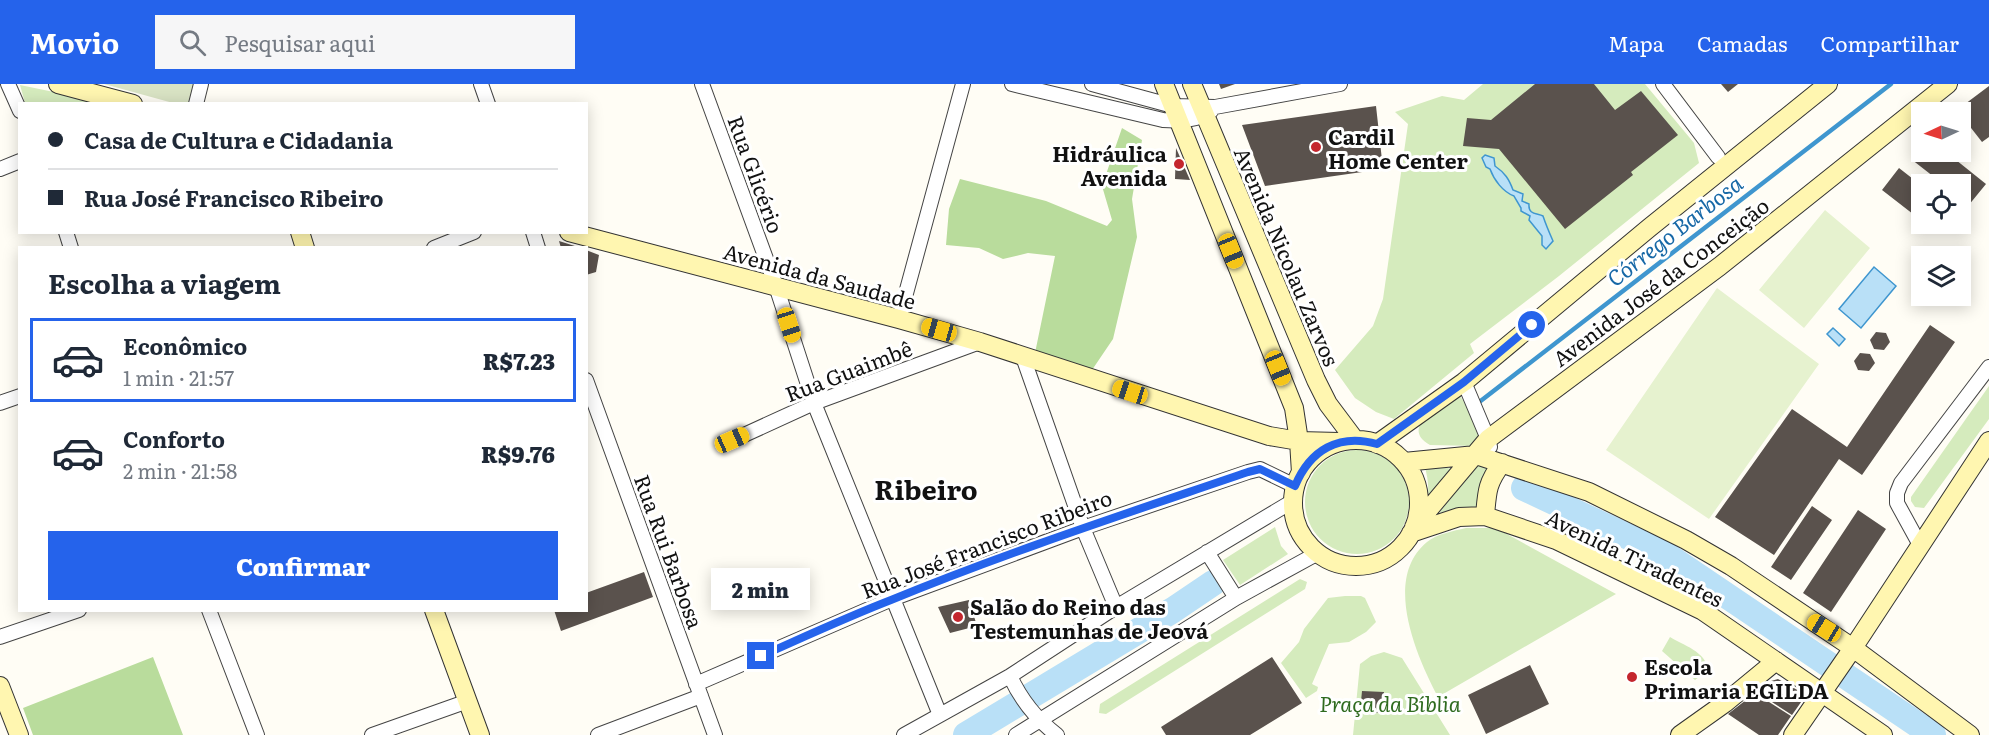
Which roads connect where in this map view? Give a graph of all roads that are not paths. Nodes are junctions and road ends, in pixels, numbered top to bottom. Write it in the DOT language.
graph roads {
  1 [pos="8,84"];
  2 [pos="58,84"];
  3 [pos="201,84"];
  4 [pos="481,84"];
  5 [pos="702,84"];
  6 [pos="963,84"];
  7 [pos="1012,84"];
  8 [pos="1092,84"];
  9 [pos="1164,84"];
  10 [pos="1192,84"];
  11 [pos="1340,84"];
  12 [pos="1663,84"];
  13 [pos="1828,84"];
  14 [pos="1948,84"];
  15 [pos="126,102"];
  16 [pos="196,102"];
  17 [pos="487,102"];
  18 [pos="18,106"];
  19 [pos="1207,109"];
  20 [pos="1176,113"];
  21 [pos="1718,157"];
  22 [pos="18,162"];
  23 [pos="0,169"];
  24 [pos="469,234"];
  25 [pos="577,234"];
  26 [pos="439,246"];
  27 [pos="776,286"];
  28 [pos="899,319"];
  29 [pos="980,342"];
  30 [pos="1023,357"];
  31 [pos="1989,367"];
  32 [pos="1464,382"];
  33 [pos="588,385"];
  34 [pos="18,397"];
  35 [pos="814,403"];
  36 [pos="0,404"];
  37 [pos="600,418"];
  38 [pos="588,422"];
  39 [pos="1488,439"];
  40 [pos="732,440"];
  41 [pos="1299,441"];
  42 [pos="1347,441"];
  43 [pos="1989,441"];
  44 [pos="1377,444"];
  45 [pos="1490,459"];
  46 [pos="1404,462"];
  47 [pos="1296,487"];
  48 [pos="1485,516"];
  49 [pos="1083,528"];
  50 [pos="1412,530"];
  51 [pos="1920,545"];
  52 [pos="1207,552"];
  53 [pos="1318,553"];
  54 [pos="1236,598"];
  55 [pos="892,599"];
  56 [pos="1116,607"];
  57 [pos="73,612"];
  58 [pos="210,612"];
  59 [pos="435,612"];
  60 [pos="0,637"];
  61 [pos="1850,652"];
  62 [pos="1776,661"];
  63 [pos="1013,682"];
  64 [pos="0,686"];
  65 [pos="1825,688"];
  66 [pos="698,690"];
  67 [pos="468,701"];
  68 [pos="940,715"];
  69 [pos="1035,717"];
  70 [pos="19,735"];
  71 [pos="257,735"];
  72 [pos="372,735"];
  73 [pos="480,735"];
  74 [pos="598,735"];
  75 [pos="715,735"];
  76 [pos="904,735"];
  77 [pos="1016,735"];
  78 [pos="1057,735"];
  79 [pos="1680,735"];
  80 [pos="1793,735"];
  81 [pos="1883,735"];
  82 [pos="1970,735"];
  1 -- 18 [label="street"];
  2 -- 15 [label="main road"];
  3 -- 16 [label="street"];
  4 -- 17 [label="street"];
  5 -- 27 [label="street, Rua Glicério"];
  6 -- 28 [label="street"];
  7 -- 20 [label="street"];
  8 -- 20 [label="street"];
  9 -- 20 [label="main road"];
  10 -- 19 [label="main road, Avenida Nicolau Zarvos"];
  11 -- 19 [label="street"];
  12 -- 21 [label="street"];
  13 -- 32 [label="main road, Avenida José da Conceição"];
  14 -- 39 [label="main road, Avenida José da Conceição"];
  19 -- 20 [label="street"];
  19 -- 42 [label="main road, Avenida Nicolau Zarvos"];
  20 -- 41 [label="main road"];
  22 -- 23 [label="street"];
  24 -- 26 [label="street"];
  25 -- 27 [label="main road, Avenida da Saudade"];
  27 -- 28 [label="main road, Avenida da Saudade"];
  27 -- 35 [label="street, Rua Glicério"];
  28 -- 29 [label="main road, Avenida da Saudade"];
  29 -- 30 [label="main road, Avenida da Saudade"];
  29 -- 35 [label="street, Rua Guaimbê"];
  30 -- 41 [label="main road, Avenida da Saudade"];
  30 -- 49 [label="street"];
  31 -- 51 [label="street"];
  32 -- 39 [label="street"];
  32 -- 44 [label="main road, Avenida José da Conceição"];
  33 -- 37 [label="street, Rua Rui Barbosa"];
  34 -- 36 [label="street"];
  35 -- 40 [label="street, Rua Guaimbê"];
  35 -- 55 [label="street, Rua Glicério"];
  37 -- 38 [label="street"];
  37 -- 66 [label="street, Rua Rui Barbosa"];
  39 -- 45 [label="main road, Avenida José da Conceição"];
  41 -- 42 [label="main road, Avenida da Saudade"];
  41 -- 47 [label="main road"];
  42 -- 44 [label="main road"];
  42 -- 47 [label="main road"];
  43 -- 51 [label="main road"];
  44 -- 46 [label="main road"];
  45 -- 46 [label="main road, Avenida Tiradentes"];
  45 -- 48 [label="main road"];
  45 -- 50 [label="main road, Avenida José da Conceição"];
  45 -- 61 [label="main road, Avenida Tiradentes"];
  46 -- 50 [label="main road"];
  47 -- 49 [label="street, Rua José Francisco Ribeiro"];
  47 -- 52 [label="street"];
  47 -- 53 [label="main road"];
  48 -- 50 [label="main road, Avenida Tiradentes"];
  48 -- 62 [label="main road, Avenida Tiradentes"];
  49 -- 55 [label="street, Rua José Francisco Ribeiro"];
  49 -- 56 [label="street"];
  50 -- 53 [label="main road"];
  51 -- 61 [label="main road"];
  52 -- 54 [label="street"];
  52 -- 56 [label="street"];
  53 -- 54 [label="street"];
  54 -- 69 [label="street"];
  55 -- 66 [label="street, Rua José Francisco Ribeiro"];
  55 -- 68 [label="street, Rua Glicério"];
  56 -- 63 [label="street"];
  57 -- 60 [label="street"];
  58 -- 71 [label="street"];
  59 -- 67 [label="main road"];
  61 -- 65 [label="main road"];
  61 -- 82 [label="main road, Avenida Tiradentes"];
  62 -- 65 [label="main road, Avenida Tiradentes"];
  62 -- 79 [label="main road"];
  63 -- 68 [label="street"];
  63 -- 69 [label="street"];
  64 -- 70 [label="main road"];
  65 -- 80 [label="main road"];
  65 -- 81 [label="main road, Avenida Tiradentes"];
  66 -- 74 [label="street, Rua José Francisco Ribeiro"];
  66 -- 75 [label="street, Rua Rui Barbosa"];
  67 -- 72 [label="street"];
  67 -- 73 [label="main road"];
  68 -- 76 [label="street"];
  69 -- 77 [label="street"];
  69 -- 78 [label="street"];
}
